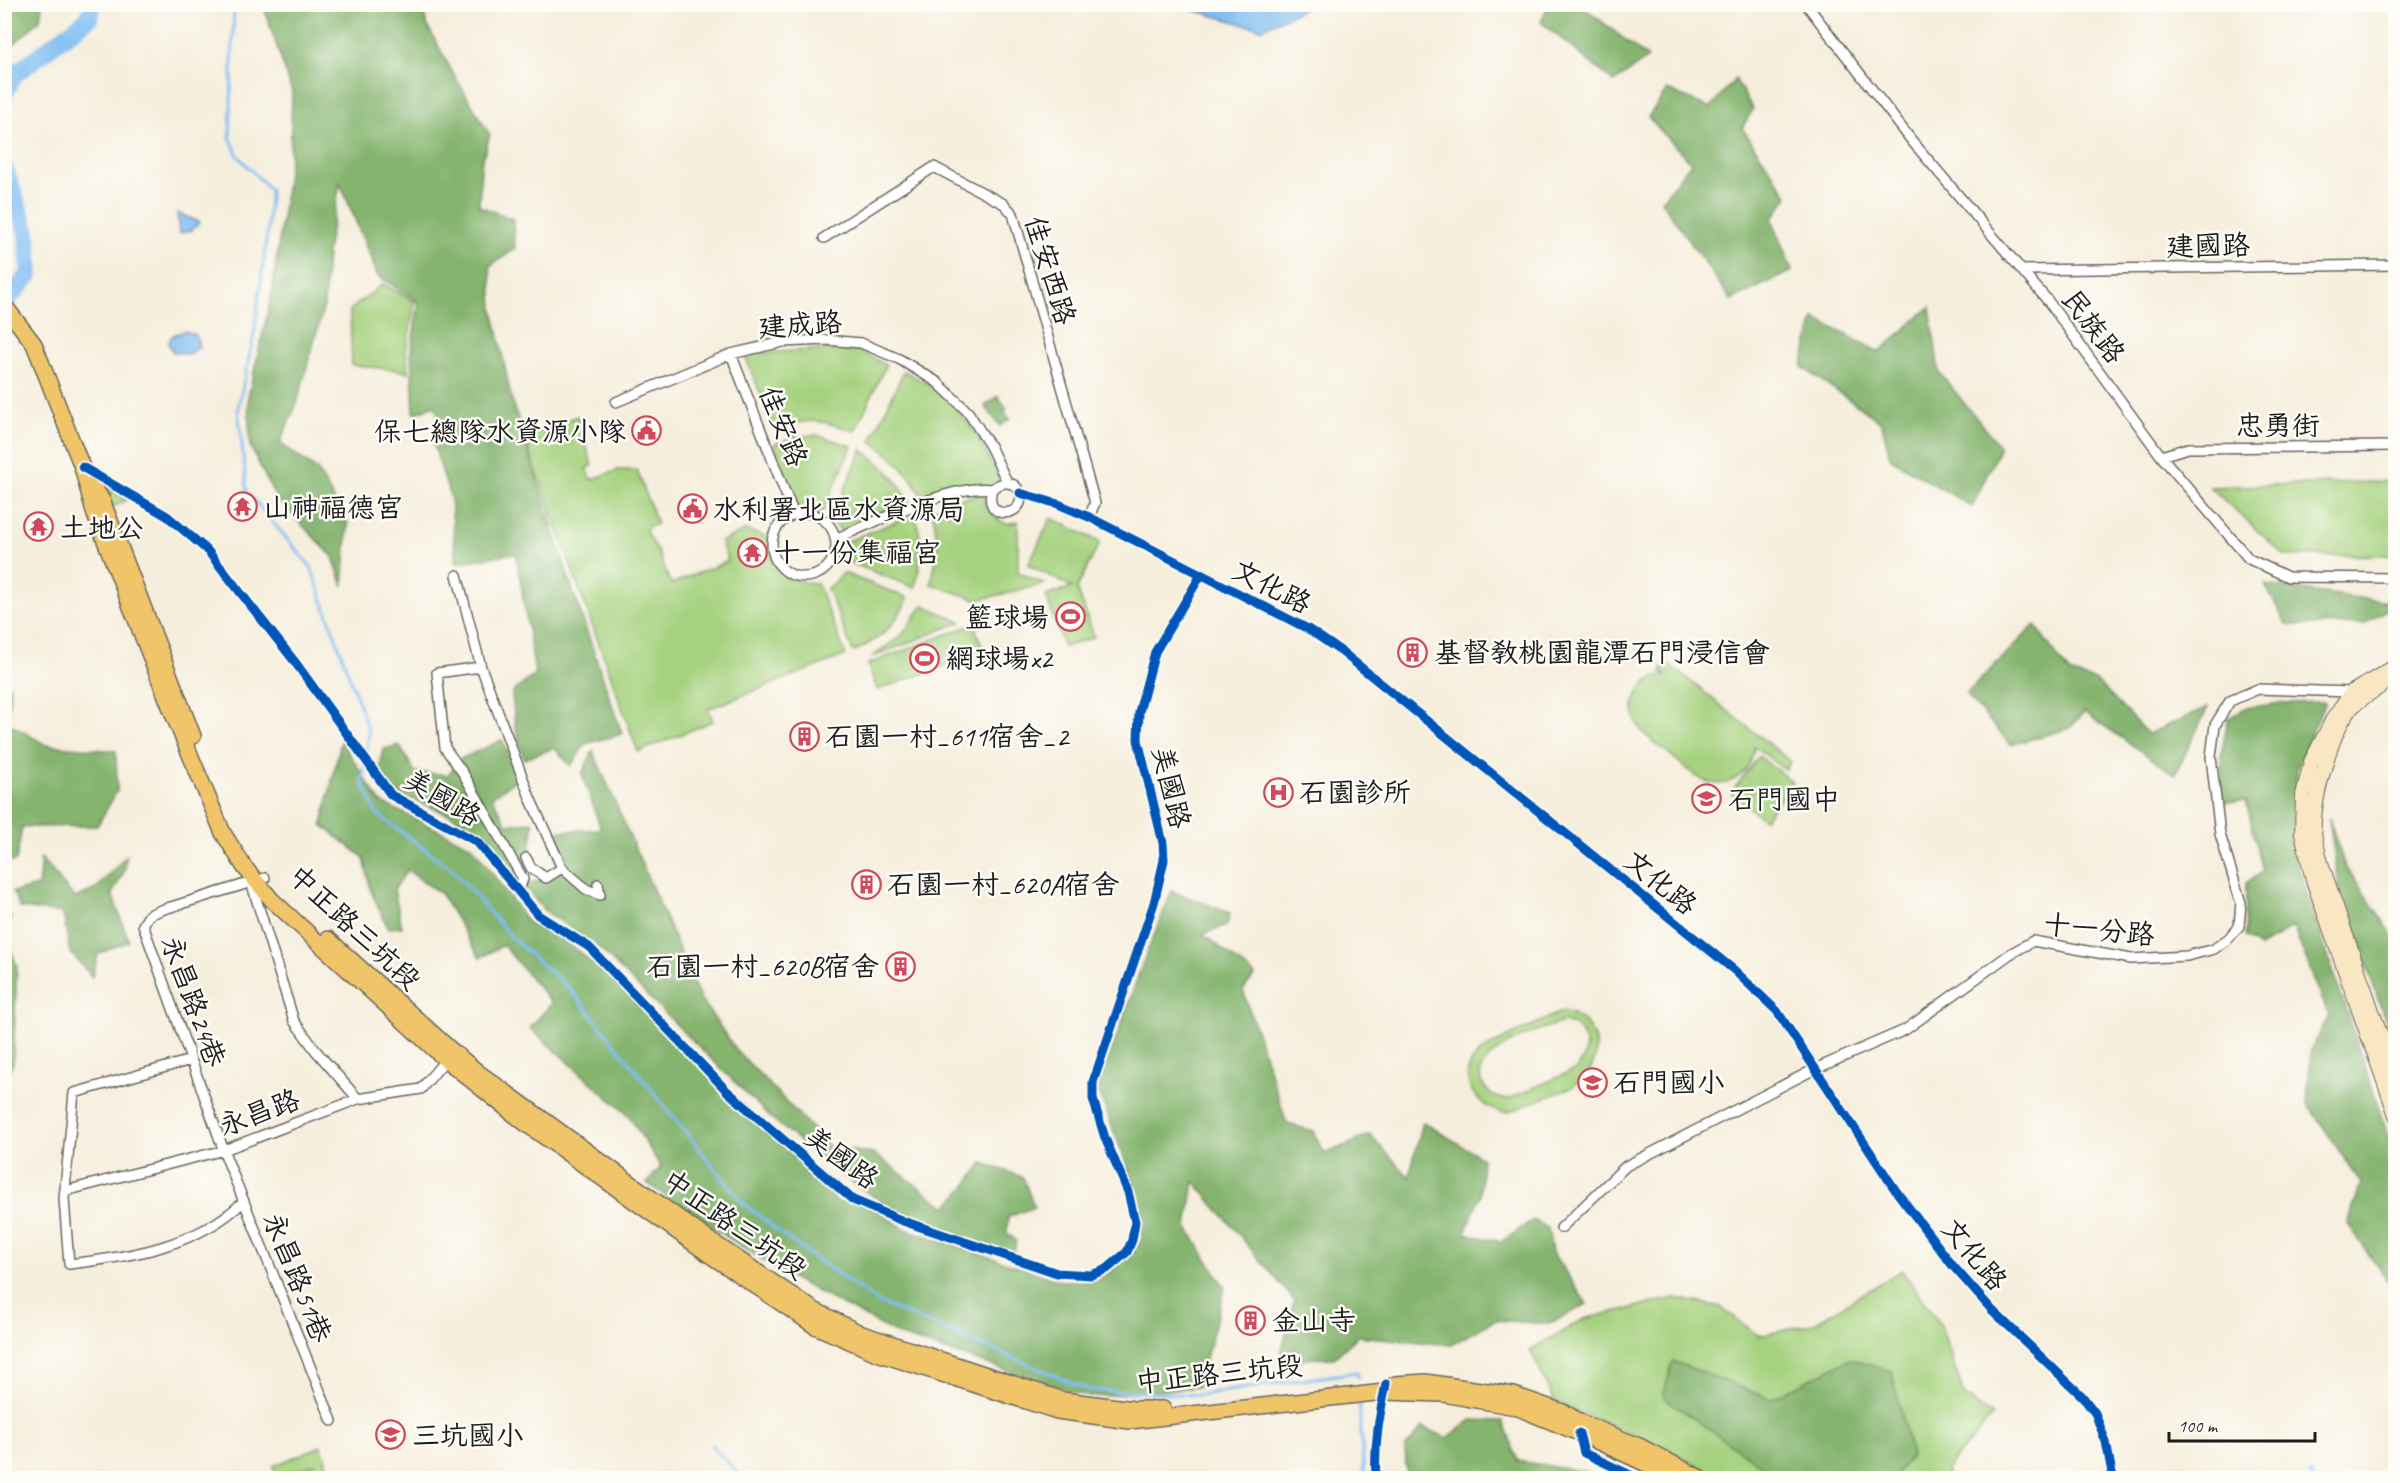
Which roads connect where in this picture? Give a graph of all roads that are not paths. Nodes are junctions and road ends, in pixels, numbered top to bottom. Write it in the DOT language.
graph roads {
  1 [pos="1806,4"];
  2 [pos="824,238"];
  3 [pos="2396,265"];
  4 [pos="2021,270"];
  5 [pos="4,305"];
  6 [pos="730,354"];
  7 [pos="616,402"];
  8 [pos="2396,446"];
  9 [pos="2161,456"];
  10 [pos="82,466"];
  11 [pos="1007,483"];
  12 [pos="992,489"];
  13 [pos="1020,493"];
  14 [pos="794,515"];
  15 [pos="1089,517"];
  16 [pos="835,539"];
  17 [pos="457,574"];
  18 [pos="1201,575"];
  19 [pos="2396,578"];
  20 [pos="2396,666"];
  21 [pos="481,667"];
  22 [pos="2396,677"];
  23 [pos="2352,692"];
  24 [pos="526,858"];
  25 [pos="562,868"];
  26 [pos="257,880"];
  27 [pos="598,884"];
  28 [pos="518,892"];
  29 [pos="449,1056"];
  30 [pos="191,1059"];
  31 [pos="1815,1069"];
  32 [pos="2396,1080"];
  33 [pos="358,1099"];
  34 [pos="2396,1116"];
  35 [pos="224,1150"];
  36 [pos="65,1191"];
  37 [pos="244,1201"];
  38 [pos="1561,1228"];
  39 [pos="1385,1388"];
  40 [pos="332,1421"];
  41 [pos="1376,1479"];
  42 [pos="1677,1479"];
  43 [pos="1700,1479"];
  44 [pos="2113,1479"];
  1 -- 4 [label="street, 民族路"];
  2 -- 15 [label="street, 佳安西路"];
  3 -- 4 [label="street, 建國路"];
  4 -- 9 [label="street, 民族路"];
  5 -- 10 [label="main road, 中正路三坑段"];
  6 -- 7 [label="street, 建成路"];
  6 -- 11 [label="street, 建成路"];
  6 -- 14 [label="street, 佳安路"];
  8 -- 9 [label="street, 忠勇街"];
  9 -- 19 [label="street, 民族路"];
  10 -- 26 [label="main road, 中正路三坑段"];
  10 -- 28 [label="street, 美國路"];
  11 -- 12 [label="street"];
  11 -- 13 [label="street, 文化路"];
  12 -- 13 [label="street"];
  12 -- 16 [label="street"];
  13 -- 15 [label="street, 文化路"];
  14 -- 16 [label="street"];
  14 -- 16 [label="street"];
  15 -- 18 [label="street, 文化路"];
  17 -- 21 [label="street"];
  18 -- 28 [label="street, 美國路"];
  18 -- 31 [label="street, 文化路"];
  20 -- 23 [label="main road"];
  21 -- 25 [label="street"];
  21 -- 28 [label="street"];
  22 -- 32 [label="main road"];
  23 -- 31 [label="street, 十一分路"];
  23 -- 34 [label="main road"];
  24 -- 25 [label="street"];
  25 -- 27 [label="street"];
  26 -- 29 [label="main road, 中正路三坑段"];
  26 -- 30 [label="street, 永昌路24巷"];
  26 -- 33 [label="street"];
  29 -- 33 [label="street, 永昌路"];
  29 -- 39 [label="main road, 中正路三坑段"];
  30 -- 35 [label="street, 永昌路24巷"];
  30 -- 36 [label="street"];
  31 -- 38 [label="street, 十一分路"];
  31 -- 44 [label="street, 文化路"];
  33 -- 35 [label="street, 永昌路"];
  35 -- 36 [label="street, 永昌路"];
  35 -- 37 [label="street, 永昌路51巷"];
  36 -- 37 [label="street"];
  37 -- 40 [label="street, 永昌路51巷"];
  39 -- 41 [label="street"];
  39 -- 42 [label="main road, 中正路三坑段"];
  39 -- 43 [label="main road, 中正路三坑段"];
}
